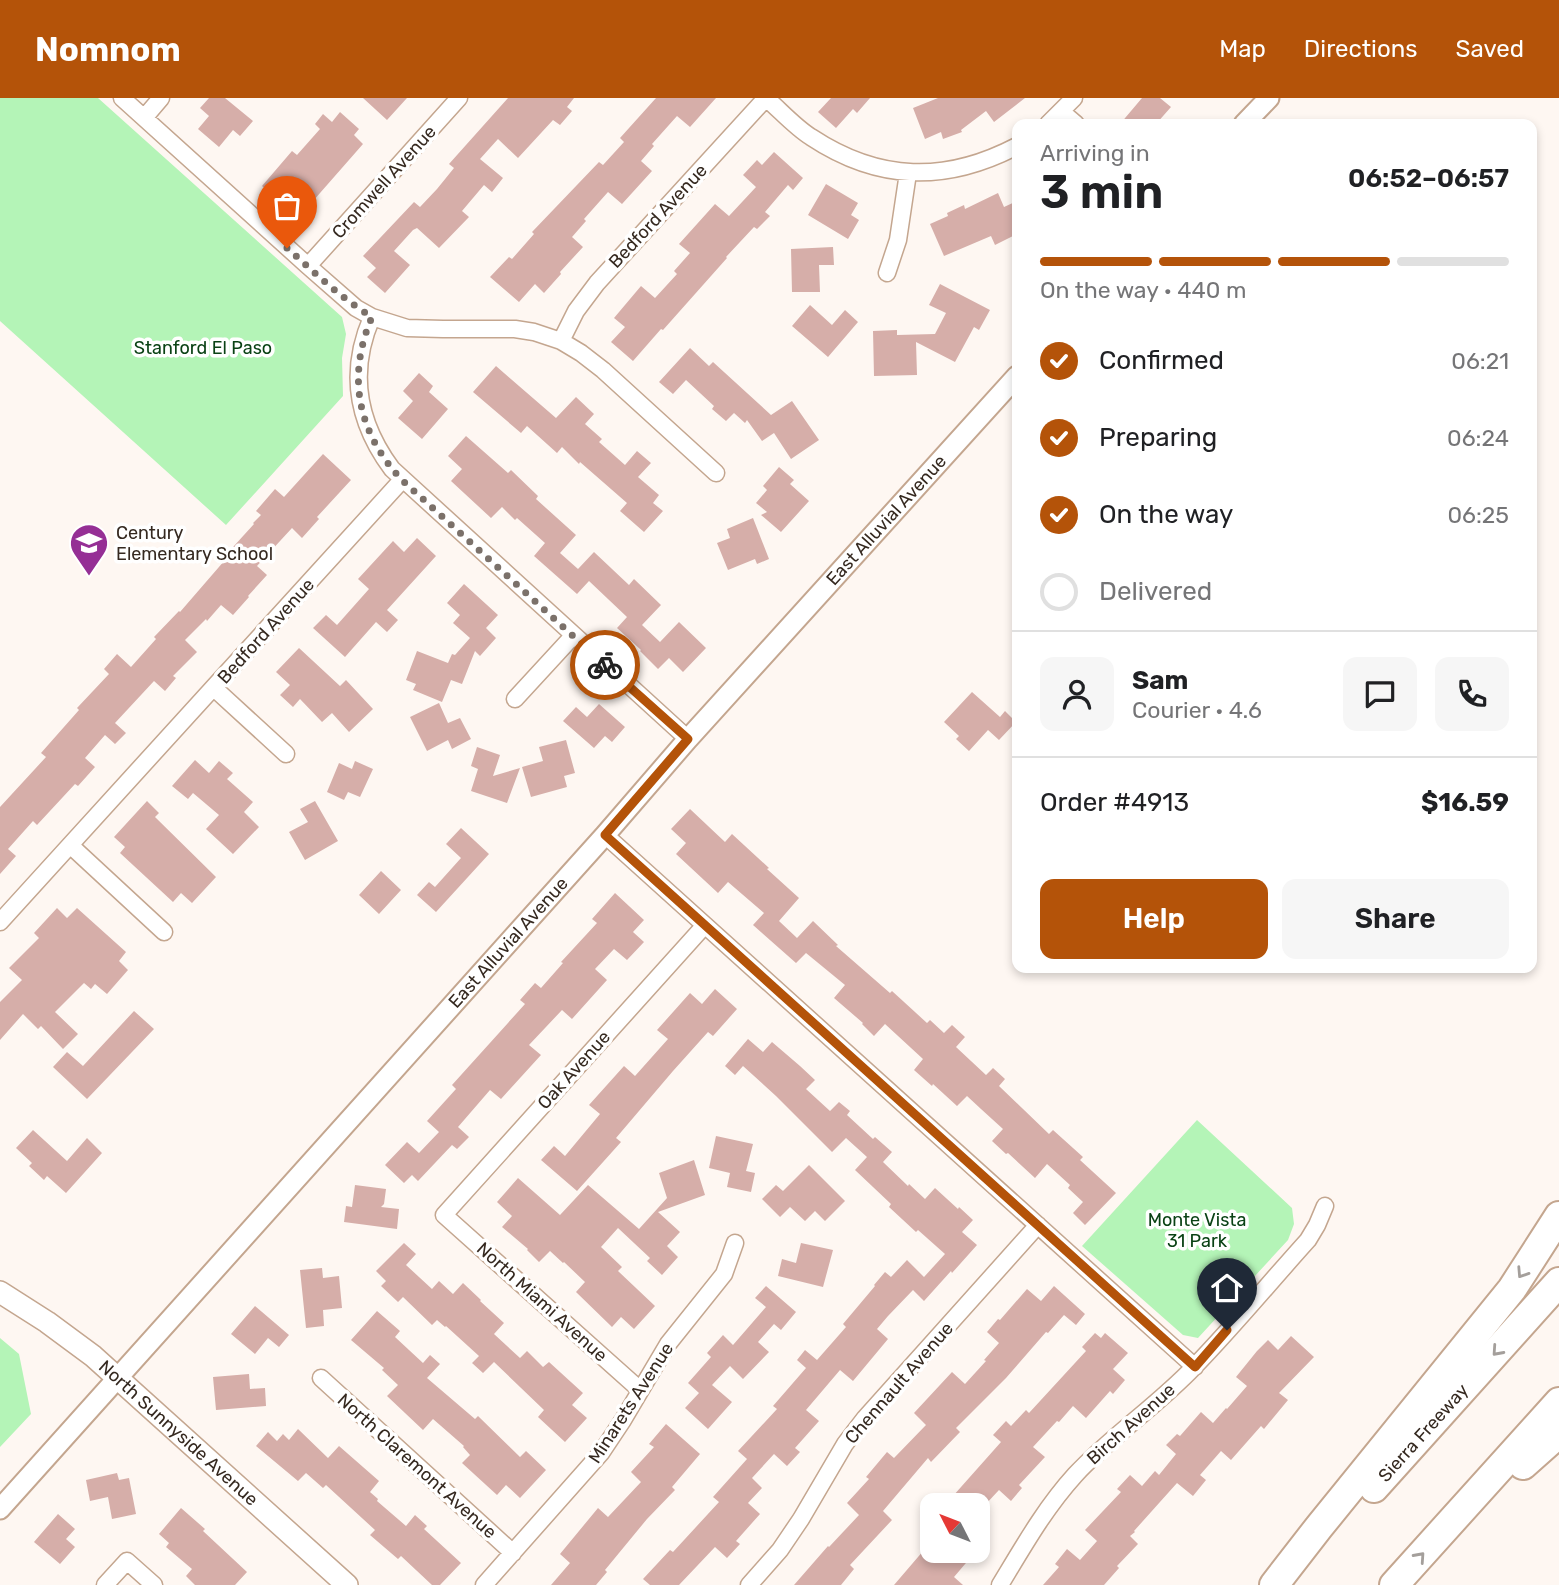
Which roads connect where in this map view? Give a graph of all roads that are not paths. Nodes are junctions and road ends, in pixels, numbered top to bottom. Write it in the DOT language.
graph roads {
  1 [pos="122,98"];
  2 [pos="161,98"];
  3 [pos="459,98"];
  4 [pos="766,98"];
  5 [pos="1074,98"];
  6 [pos="1269,98"];
  7 [pos="1062,112"];
  8 [pos="144,118"];
  9 [pos="1054,119"];
  10 [pos="1070,119"];
  11 [pos="1249,119"];
  12 [pos="1012,148"];
  13 [pos="908,173"];
  14 [pos="308,266"];
  15 [pos="887,272"];
  16 [pos="372,317"];
  17 [pos="561,341"];
  18 [pos="1012,382"];
  19 [pos="716,473"];
  20 [pos="402,480"];
  21 [pos="573,636"];
  22 [pos="214,688"];
  23 [pos="516,699"];
  24 [pos="688,739"];
  25 [pos="286,754"];
  26 [pos="605,835"];
  27 [pos="70,845"];
  28 [pos="0,922"];
  29 [pos="705,925"];
  30 [pos="164,932"];
  31 [pos="1325,1206"];
  32 [pos="444,1215"];
  33 [pos="1559,1216"];
  34 [pos="1038,1225"];
  35 [pos="735,1242"];
  36 [pos="1559,1282"];
  37 [pos="0,1292"];
  38 [pos="1195,1367"];
  39 [pos="118,1378"];
  40 [pos="321,1378"];
  41 [pos="640,1390"];
  42 [pos="1559,1402"];
  43 [pos="1559,1433"];
  44 [pos="0,1509"];
  45 [pos="1445,1529"];
  46 [pos="513,1553"];
  47 [pos="105,1585"];
  48 [pos="154,1585"];
  49 [pos="347,1585"];
  50 [pos="484,1585"];
  51 [pos="748,1585"];
  52 [pos="1000,1585"];
  53 [pos="1274,1585"];
  54 [pos="1288,1585"];
  55 [pos="1394,1585"];
  1 -- 8 [label="street"];
  2 -- 8 [label="street"];
  3 -- 14 [label="street, Cromwell Avenue"];
  4 -- 13 [label="street"];
  4 -- 17 [label="street, Bedford Avenue"];
  5 -- 7 [label="street"];
  6 -- 11 [label="street"];
  7 -- 9 [label="street"];
  7 -- 10 [label="street"];
  8 -- 14 [label="street"];
  12 -- 13 [label="street"];
  13 -- 15 [label="street"];
  14 -- 16 [label="street"];
  16 -- 17 [label="street"];
  16 -- 20 [label="street"];
  17 -- 19 [label="street"];
  18 -- 24 [label="street, East Alluvial Avenue"];
  20 -- 21 [label="street"];
  20 -- 22 [label="street, Bedford Avenue"];
  21 -- 23 [label="street"];
  21 -- 24 [label="street"];
  22 -- 25 [label="street, Bedford Avenue"];
  22 -- 27 [label="street, Bedford Avenue"];
  24 -- 26 [label="street, East Alluvial Avenue"];
  26 -- 29 [label="street"];
  26 -- 39 [label="street, East Alluvial Avenue"];
  27 -- 28 [label="street, Bedford Avenue"];
  27 -- 30 [label="street"];
  29 -- 32 [label="street, Oak Avenue"];
  29 -- 34 [label="street"];
  31 -- 38 [label="street, Birch Avenue"];
  32 -- 41 [label="street, North Miami Avenue"];
  33 -- 53 [label="highway, one-way"];
  34 -- 38 [label="street"];
  34 -- 51 [label="street, Chennault Avenue"];
  35 -- 41 [label="street, Minarets Avenue"];
  36 -- 54 [label="highway, Sierra Freeway, one-way"];
  37 -- 39 [label="main road, North Sunnyside Avenue"];
  38 -- 52 [label="street, Birch Avenue"];
  39 -- 44 [label="street, East Alluvial Avenue"];
  39 -- 49 [label="main road, North Sunnyside Avenue"];
  40 -- 46 [label="street, North Claremont Avenue"];
  41 -- 46 [label="street, Minarets Avenue"];
  42 -- 45 [label="highway"];
  43 -- 45 [label="highway"];
  55 -- 45 [label="highway, one-way"];
  46 -- 50 [label="street, Minarets Avenue"];
  47 -- 48 [label="street"];
}
